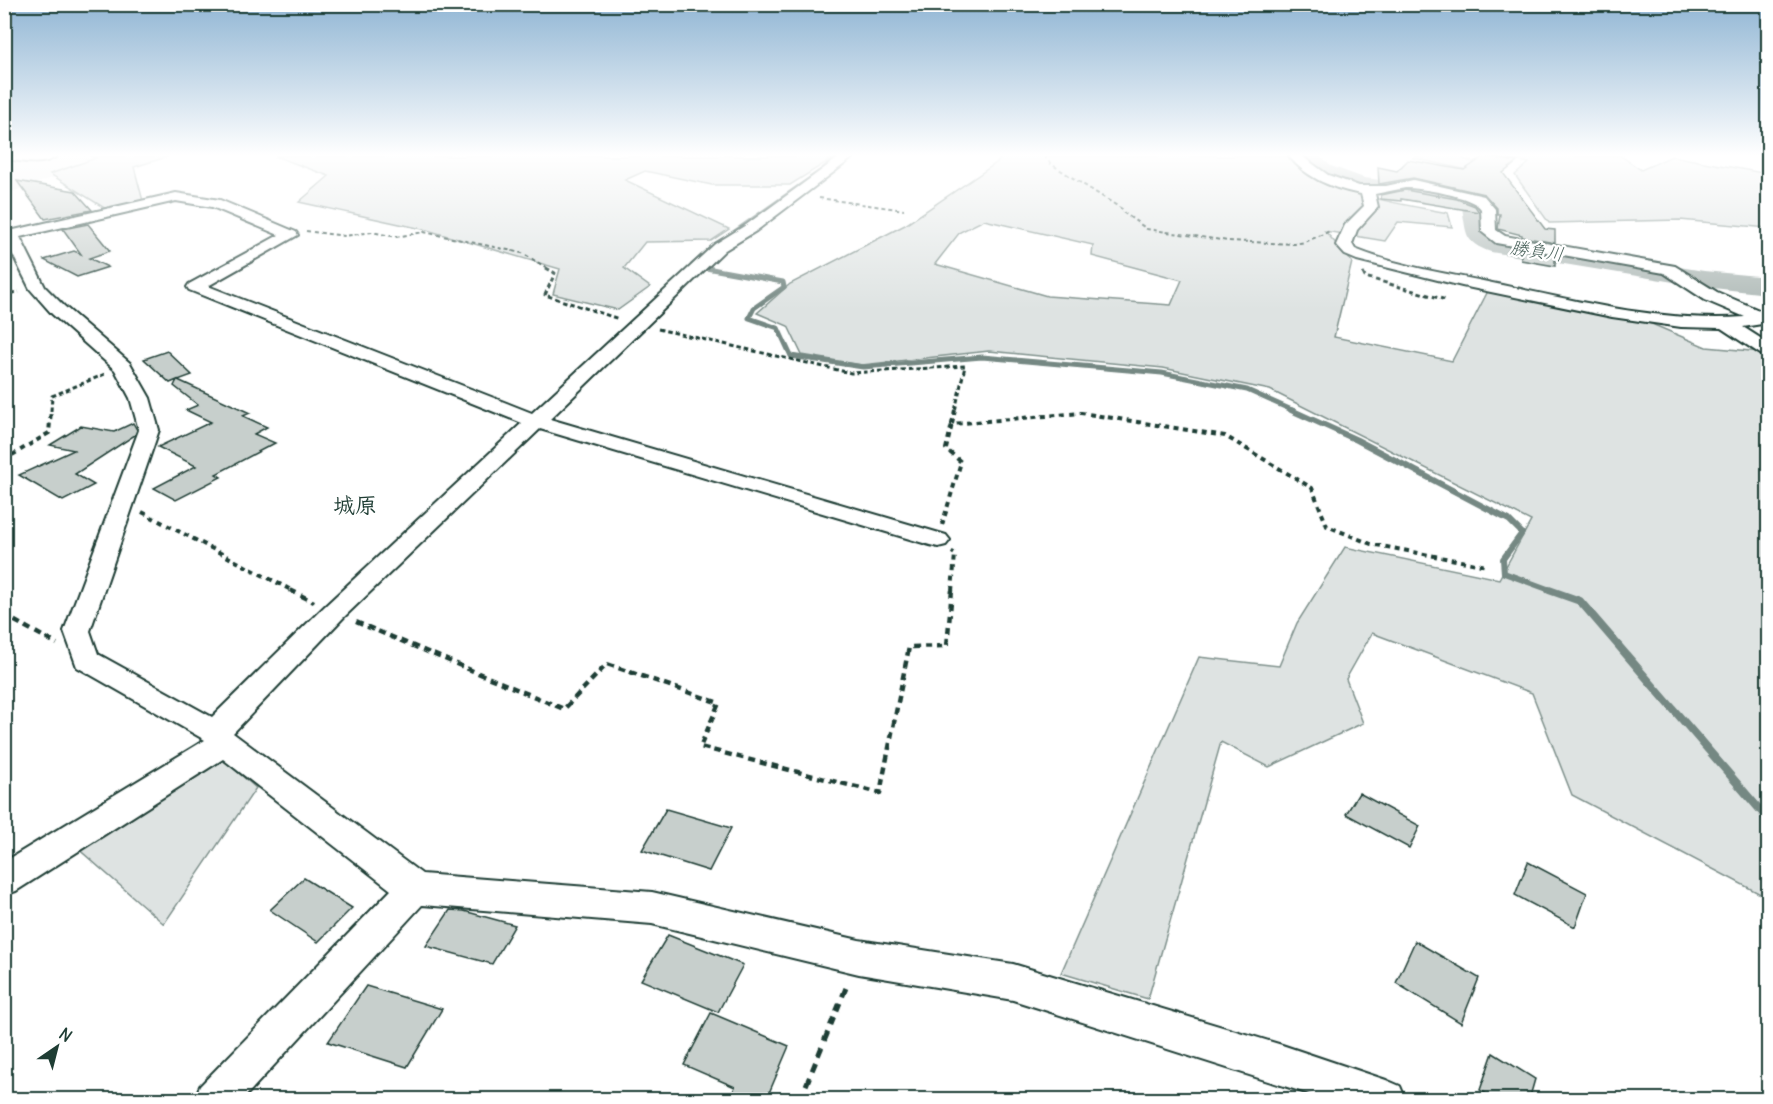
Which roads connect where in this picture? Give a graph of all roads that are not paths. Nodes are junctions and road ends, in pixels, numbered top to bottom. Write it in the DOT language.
graph roads {
  1 [pos="127,208"];
  2 [pos="225,208"];
  3 [pos="780,208"];
  4 [pos="1370,208"];
  5 [pos="1489,208"];
  6 [pos="8,233"];
  7 [pos="1764,319"];
  8 [pos="1726,324"];
  9 [pos="1768,351"];
  10 [pos="534,421"];
  11 [pos="938,540"];
  12 [pos="219,737"];
  13 [pos="4,880"];
  14 [pos="415,889"];
  15 [pos="214,1100"];
  16 [pos="1386,1100"];
  1 -- 6 [label="street"];
  2 -- 10 [label="street"];
  3 -- 10 [label="street"];
  4 -- 8 [label="street"];
  5 -- 7 [label="street"];
  6 -- 12 [label="street"];
  7 -- 8 [label="street"];
  8 -- 9 [label="street"];
  10 -- 11 [label="street"];
  10 -- 12 [label="street"];
  12 -- 13 [label="street"];
  12 -- 14 [label="street"];
  14 -- 15 [label="street"];
  14 -- 16 [label="street"];
}
